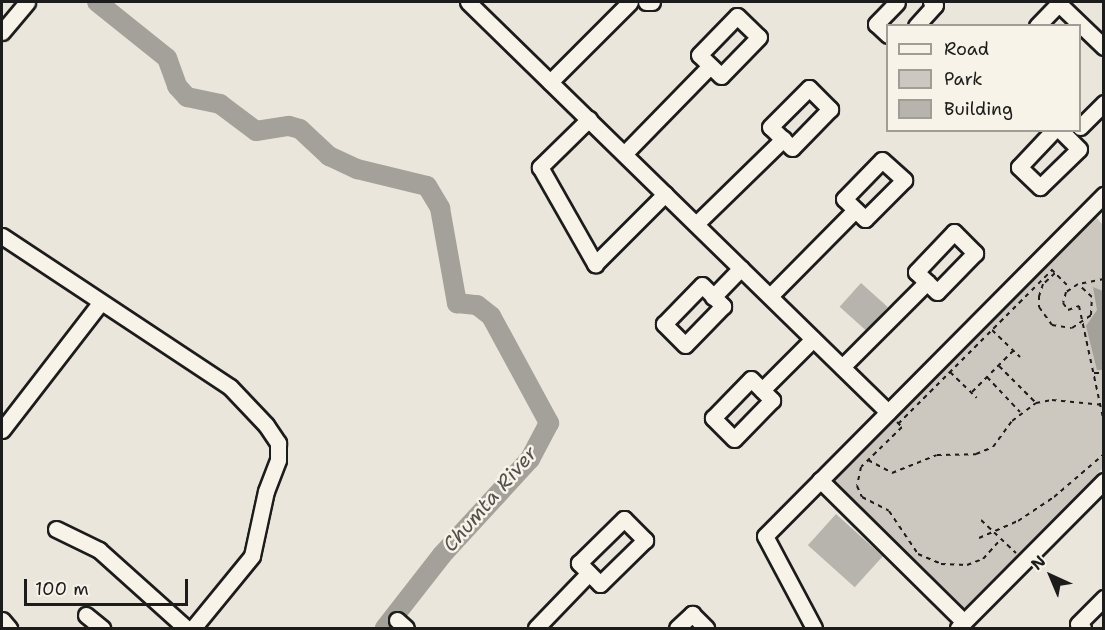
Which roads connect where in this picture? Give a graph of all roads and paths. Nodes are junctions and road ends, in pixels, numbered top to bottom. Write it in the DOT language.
graph roads {
  1 [pos="27,2"];
  2 [pos="630,2"];
  3 [pos="646,2"];
  4 [pos="652,2"];
  5 [pos="897,2"];
  6 [pos="931,2"];
  7 [pos="1058,2"];
  8 [pos="476,4"];
  9 [pos="918,24"];
  10 [pos="1039,24"];
  11 [pos="1080,24"];
  12 [pos="1081,24"];
  13 [pos="2,32"];
  14 [pos="886,33"];
  15 [pos="1104,47"];
  16 [pos="710,66"];
  17 [pos="550,82"];
  18 [pos="1104,104"];
  19 [pos="589,119"];
  20 [pos="1081,124"];
  21 [pos="1052,132"];
  22 [pos="1071,132"];
  23 [pos="783,139"];
  24 [pos="624,154"];
  25 [pos="665,195"];
  26 [pos="1101,203"];
  27 [pos="855,210"];
  28 [pos="696,224"];
  29 [pos="2,236"];
  30 [pos="1040,258"];
  31 [pos="741,268"];
  32 [pos="1052,270"];
  33 [pos="1055,273"];
  34 [pos="1104,279"];
  35 [pos="927,282"];
  36 [pos="1078,284"];
  37 [pos="1071,289"];
  38 [pos="714,297"];
  39 [pos="770,297"];
  40 [pos="100,303"];
  41 [pos="1082,324"];
  42 [pos="992,330"];
  43 [pos="813,339"];
  44 [pos="1014,350"];
  45 [pos="1020,357"];
  46 [pos="999,366"];
  47 [pos="842,367"];
  48 [pos="950,372"];
  49 [pos="1093,373"];
  50 [pos="1104,373"];
  51 [pos="987,377"];
  52 [pos="762,390"];
  53 [pos="972,392"];
  54 [pos="977,398"];
  55 [pos="1036,403"];
  56 [pos="1102,405"];
  57 [pos="888,412"];
  58 [pos="1021,412"];
  59 [pos="1104,423"];
  60 [pos="898,424"];
  61 [pos="902,427"];
  62 [pos="2,430"];
  63 [pos="1104,454"];
  64 [pos="868,460"];
  65 [pos="820,480"];
  66 [pos="1102,488"];
  67 [pos="981,520"];
  68 [pos="56,529"];
  69 [pos="994,532"];
  70 [pos="979,538"];
  71 [pos="1001,539"];
  72 [pos="1024,562"];
  73 [pos="589,573"];
  74 [pos="1104,598"];
  75 [pos="86,615"];
  76 [pos="2,620"];
  77 [pos="961,625"];
  78 [pos="9,628"];
  79 [pos="102,628"];
  80 [pos="186,628"];
  81 [pos="193,628"];
  82 [pos="536,628"];
  83 [pos="677,628"];
  84 [pos="706,628"];
  85 [pos="814,628"];
  86 [pos="1083,628"];
  1 -- 13 [label="street"];
  2 -- 17 [label="street"];
  3 -- 4 [label="street"];
  5 -- 14 [label="street"];
  6 -- 9 [label="street"];
  7 -- 10 [label="street"];
  7 -- 11 [label="street"];
  8 -- 17 [label="street"];
  12 -- 15 [label="street"];
  16 -- 24 [label="street"];
  17 -- 19 [label="street"];
  18 -- 20 [label="street"];
  19 -- 24 [label="street"];
  19 -- 25 [label="street"];
  21 -- 22 [label="street"];
  23 -- 28 [label="street"];
  24 -- 25 [label="street"];
  25 -- 28 [label="street"];
  26 -- 30 [label="street"];
  27 -- 39 [label="street"];
  28 -- 31 [label="street"];
  29 -- 40 [label="street"];
  30 -- 32 [label="path"];
  30 -- 57 [label="street"];
  31 -- 38 [label="street"];
  31 -- 39 [label="street"];
  32 -- 33 [label="path"];
  32 -- 42 [label="path"];
  33 -- 37 [label="path"];
  33 -- 41 [label="path"];
  34 -- 36 [label="path"];
  35 -- 47 [label="street"];
  36 -- 37 [label="path"];
  36 -- 41 [label="path"];
  37 -- 41 [label="path"];
  39 -- 43 [label="street"];
  40 -- 62 [label="street"];
  40 -- 81 [label="street"];
  41 -- 49 [label="path"];
  42 -- 44 [label="path"];
  42 -- 48 [label="path"];
  43 -- 47 [label="street"];
  43 -- 52 [label="street"];
  44 -- 45 [label="path"];
  44 -- 46 [label="path"];
  46 -- 51 [label="path"];
  46 -- 55 [label="path"];
  47 -- 57 [label="street"];
  48 -- 53 [label="path"];
  48 -- 60 [label="path"];
  49 -- 50 [label="path"];
  49 -- 56 [label="path"];
  51 -- 53 [label="path"];
  51 -- 58 [label="path"];
  53 -- 54 [label="path"];
  55 -- 56 [label="path"];
  55 -- 58 [label="path"];
  56 -- 59 [label="path"];
  57 -- 65 [label="street"];
  58 -- 64 [label="path"];
  61 -- 64 [label="path"];
  63 -- 69 [label="path"];
  64 -- 71 [label="path"];
  65 -- 77 [label="street"];
  65 -- 85 [label="street"];
  66 -- 72 [label="street"];
  67 -- 69 [label="path"];
  68 -- 80 [label="street"];
  69 -- 70 [label="path"];
  69 -- 71 [label="path"];
  71 -- 72 [label="path"];
  72 -- 77 [label="street"];
  73 -- 82 [label="street"];
  74 -- 86 [label="street"];
  75 -- 79 [label="street"];
  76 -- 78 [label="street"];
  83 -- 84 [label="street"];
}
